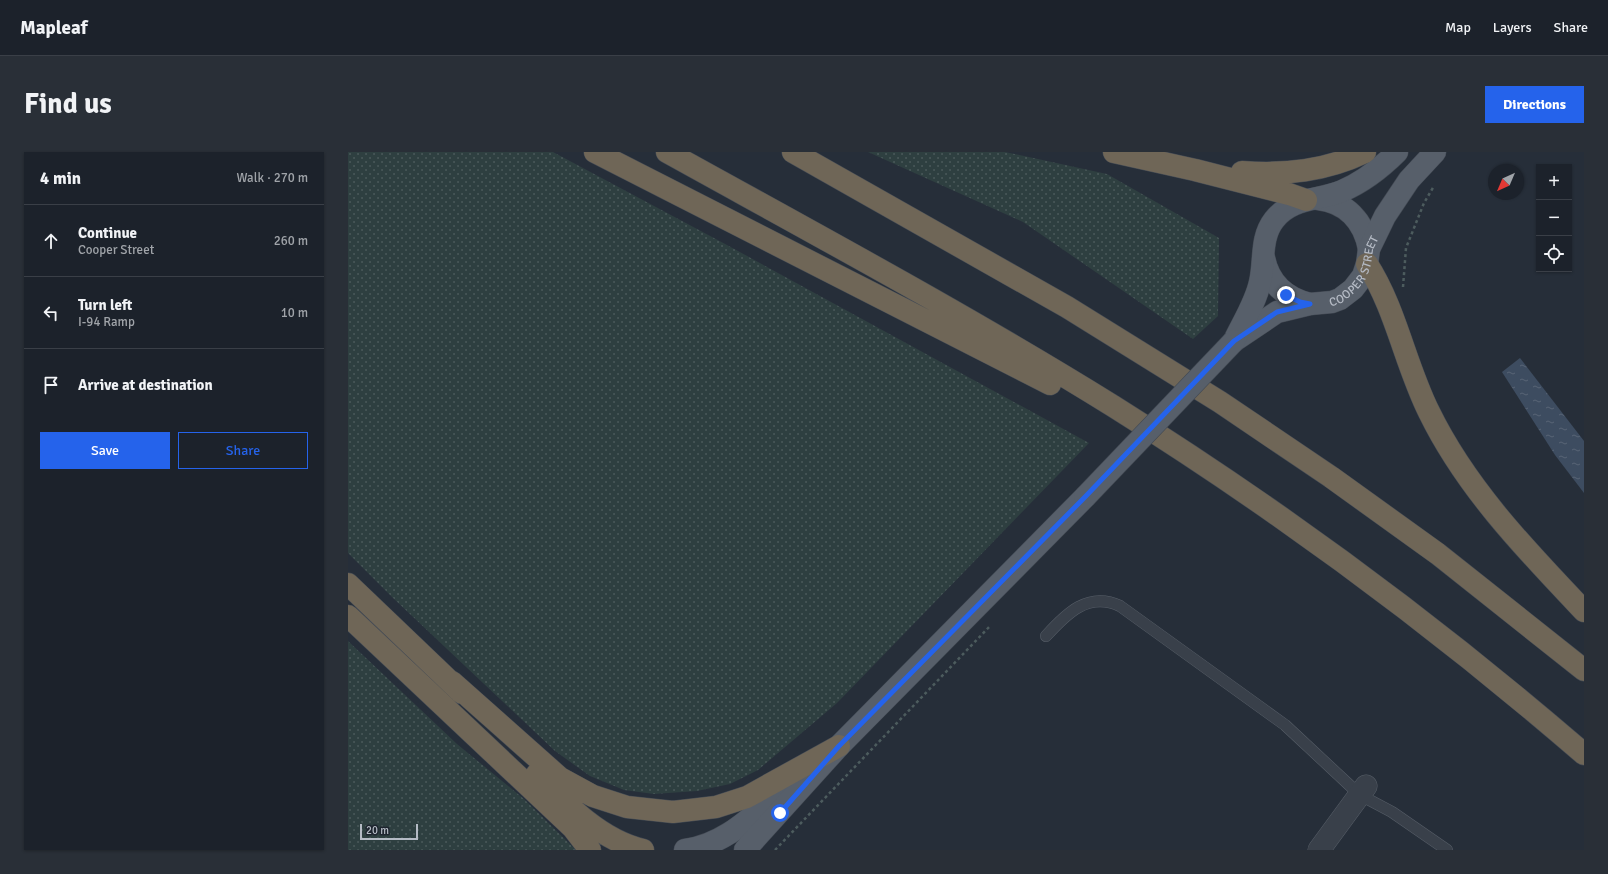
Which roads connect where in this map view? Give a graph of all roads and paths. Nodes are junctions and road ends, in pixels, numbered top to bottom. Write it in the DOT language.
graph roads {
  1 [pos="595,152"];
  2 [pos="667,152"];
  3 [pos="793,152"];
  4 [pos="1114,152"];
  5 [pos="1365,152"];
  6 [pos="1397,152"];
  7 [pos="1435,152"];
  8 [pos="1195,170"];
  9 [pos="1312,200"];
  10 [pos="1368,256"];
  11 [pos="1264,258"];
  12 [pos="1310,304"];
  13 [pos="1234,341"];
  14 [pos="1176,448"];
  15 [pos="348,584"];
  16 [pos="1584,611"];
  17 [pos="348,616"];
  18 [pos="995,620"];
  19 [pos="1046,636"];
  20 [pos="1584,670"];
  21 [pos="452,682"];
  22 [pos="839,746"];
  23 [pos="1584,754"];
  24 [pos="1363,790"];
  25 [pos="590,850"];
  26 [pos="644,850"];
  27 [pos="685,850"];
  28 [pos="745,850"];
  29 [pos="775,850"];
  30 [pos="1319,850"];
  31 [pos="1447,850"];
  1 -- 14 [label="highway"];
  2 -- 14 [label="highway"];
  3 -- 20 [label="highway"];
  4 -- 8 [label="highway"];
  5 -- 8 [label="highway"];
  6 -- 9 [label="main road, COOPER STREET"];
  7 -- 10 [label="main road, COOPER STREET"];
  8 -- 9 [label="highway"];
  9 -- 10 [label="main road"];
  9 -- 11 [label="main road, COOPER STREET"];
  10 -- 12 [label="main road, COOPER STREET"];
  10 -- 16 [label="highway"];
  11 -- 12 [label="main road"];
  11 -- 13 [label="main road, COOPER STREET"];
  12 -- 13 [label="main road, COOPER STREET"];
  13 -- 22 [label="main road, COOPER STREET, bridge"];
  14 -- 23 [label="highway"];
  15 -- 21 [label="highway"];
  17 -- 25 [label="highway"];
  18 -- 29 [label="path"];
  19 -- 24 [label="lane"];
  21 -- 22 [label="highway"];
  21 -- 26 [label="highway"];
  22 -- 27 [label="main road, COOPER STREET"];
  22 -- 28 [label="main road, COOPER STREET"];
  24 -- 30 [label="street"];
  24 -- 31 [label="lane"];
}
